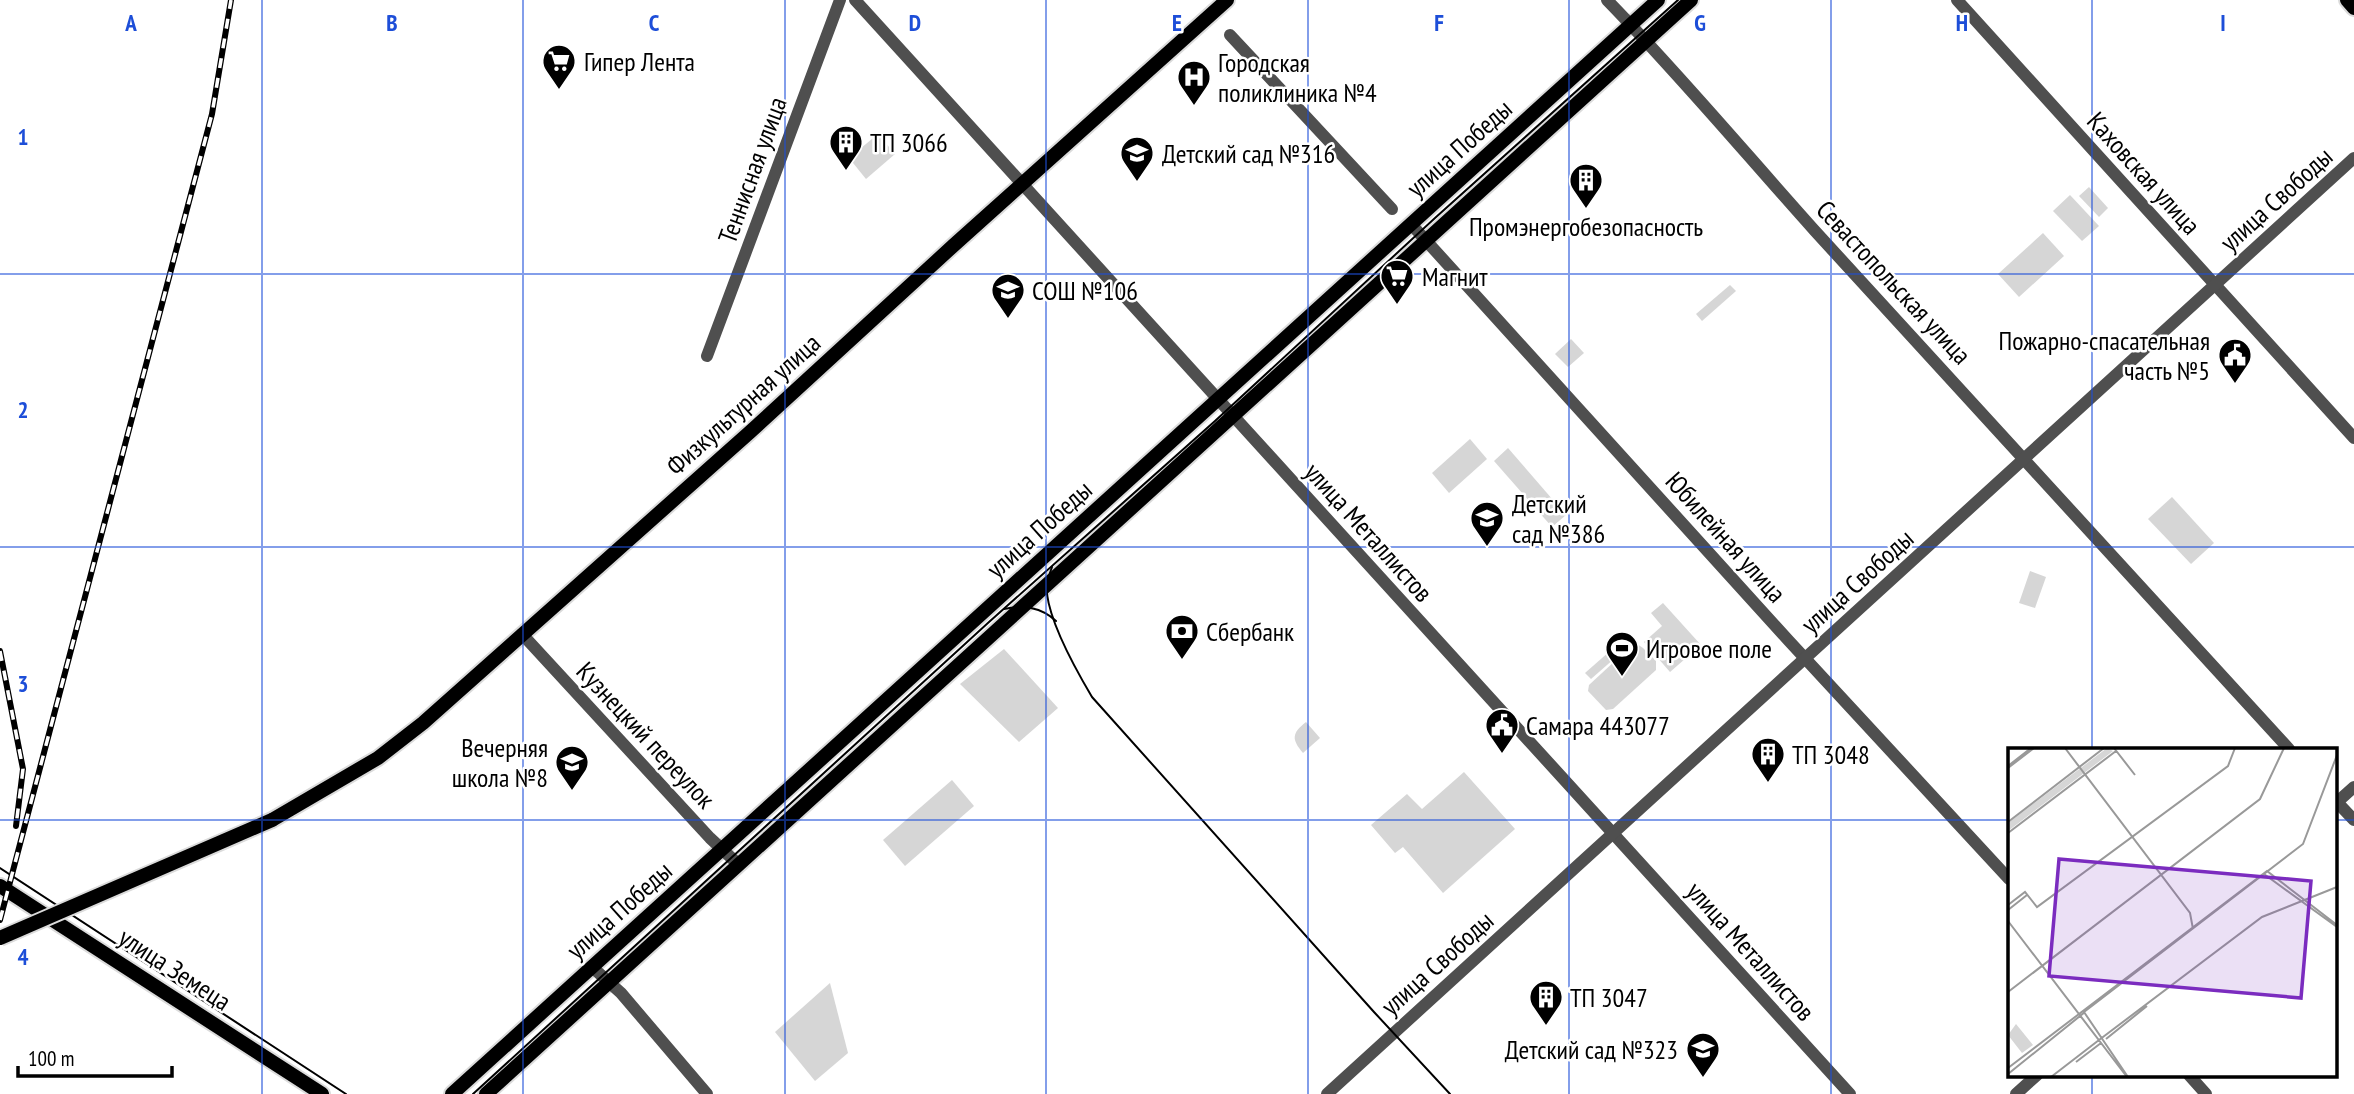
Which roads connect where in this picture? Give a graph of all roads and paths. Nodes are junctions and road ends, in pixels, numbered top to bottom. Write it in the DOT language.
graph roads {
  1 [pos="840,0"];
  2 [pos="855,0"];
  3 [pos="1227,0"];
  4 [pos="1607,0"];
  5 [pos="1658,0"];
  6 [pos="1691,0"];
  7 [pos="1957,0"];
  8 [pos="2347,0"];
  9 [pos="2354,8"];
  10 [pos="1631,25"];
  11 [pos="1230,35"];
  12 [pos="1646,40"];
  13 [pos="2354,158"];
  14 [pos="1023,184"];
  15 [pos="1392,209"];
  16 [pos="1411,224"];
  17 [pos="1427,240"];
  18 [pos="2215,286"];
  19 [pos="707,356"];
  20 [pos="1219,400"];
  21 [pos="1233,416"];
  22 [pos="2354,438"];
  23 [pos="2025,459"];
  24 [pos="522,634"];
  25 [pos="1805,659"];
  26 [pos="2288,748"];
  27 [pos="2354,787"];
  28 [pos="2336,801"];
  29 [pos="2336,803"];
  30 [pos="2354,820"];
  31 [pos="1613,834"];
  32 [pos="722,849"];
  33 [pos="738,865"];
  34 [pos="2008,878"];
  35 [pos="0,886"];
  36 [pos="0,938"];
  37 [pos="593,967"];
  38 [pos="609,982"];
  39 [pos="2036,1076"];
  40 [pos="2190,1076"];
  41 [pos="322,1094"];
  42 [pos="452,1094"];
  43 [pos="486,1094"];
  44 [pos="707,1094"];
  45 [pos="1327,1094"];
  46 [pos="1850,1094"];
  47 [pos="2016,1094"];
  48 [pos="2206,1094"];
  1 -- 19 [label="street, Теннисная улица"];
  2 -- 14 [label="street, улица Металлистов"];
  3 -- 14 [label="main road, Физкультурная улица"];
  4 -- 10 [label="street, Севастопольская улица"];
  5 -- 10 [label="main road, улица Победы"];
  6 -- 12 [label="main road, улица Победы"];
  7 -- 18 [label="street, Каховская улица"];
  8 -- 9 [label="main road"];
  10 -- 12 [label="street, Севастопольская улица"];
  10 -- 16 [label="main road, улица Победы"];
  11 -- 15 [label="street"];
  12 -- 17 [label="main road, улица Победы"];
  12 -- 23 [label="street, Севастопольская улица"];
  13 -- 18 [label="street, улица Свободы"];
  14 -- 20 [label="street, улица Металлистов"];
  14 -- 24 [label="main road, Физкультурная улица"];
  16 -- 17 [label="street, Юбилейная улица"];
  16 -- 20 [label="main road, улица Победы"];
  17 -- 21 [label="main road, улица Победы"];
  17 -- 25 [label="street, Юбилейная улица"];
  18 -- 22 [label="street, Каховская улица"];
  18 -- 23 [label="street, улица Свободы"];
  20 -- 21 [label="street, улица Металлистов"];
  20 -- 32 [label="main road, улица Победы"];
  21 -- 31 [label="street, улица Металлистов"];
  21 -- 33 [label="main road, улица Победы"];
  23 -- 25 [label="street, улица Свободы"];
  23 -- 26 [label="street, Севастопольская улица"];
  24 -- 32 [label="street, Кузнецкий переулок"];
  24 -- 36 [label="main road, Физкультурная улица, bridge"];
  25 -- 31 [label="street, улица Свободы"];
  25 -- 34 [label="street, Юбилейная улица"];
  27 -- 28 [label="street"];
  29 -- 30 [label="street"];
  31 -- 45 [label="street, улица Свободы"];
  31 -- 46 [label="street, улица Металлистов"];
  32 -- 33 [label="street, Кузнецкий переулок"];
  32 -- 37 [label="main road, улица Победы"];
  33 -- 38 [label="main road, улица Победы"];
  35 -- 41 [label="main road, улица Земеца"];
  37 -- 38 [label="street"];
  37 -- 42 [label="main road, улица Победы"];
  38 -- 43 [label="main road, улица Победы"];
  38 -- 44 [label="street"];
  39 -- 47 [label="street"];
  40 -- 48 [label="street"];
}
